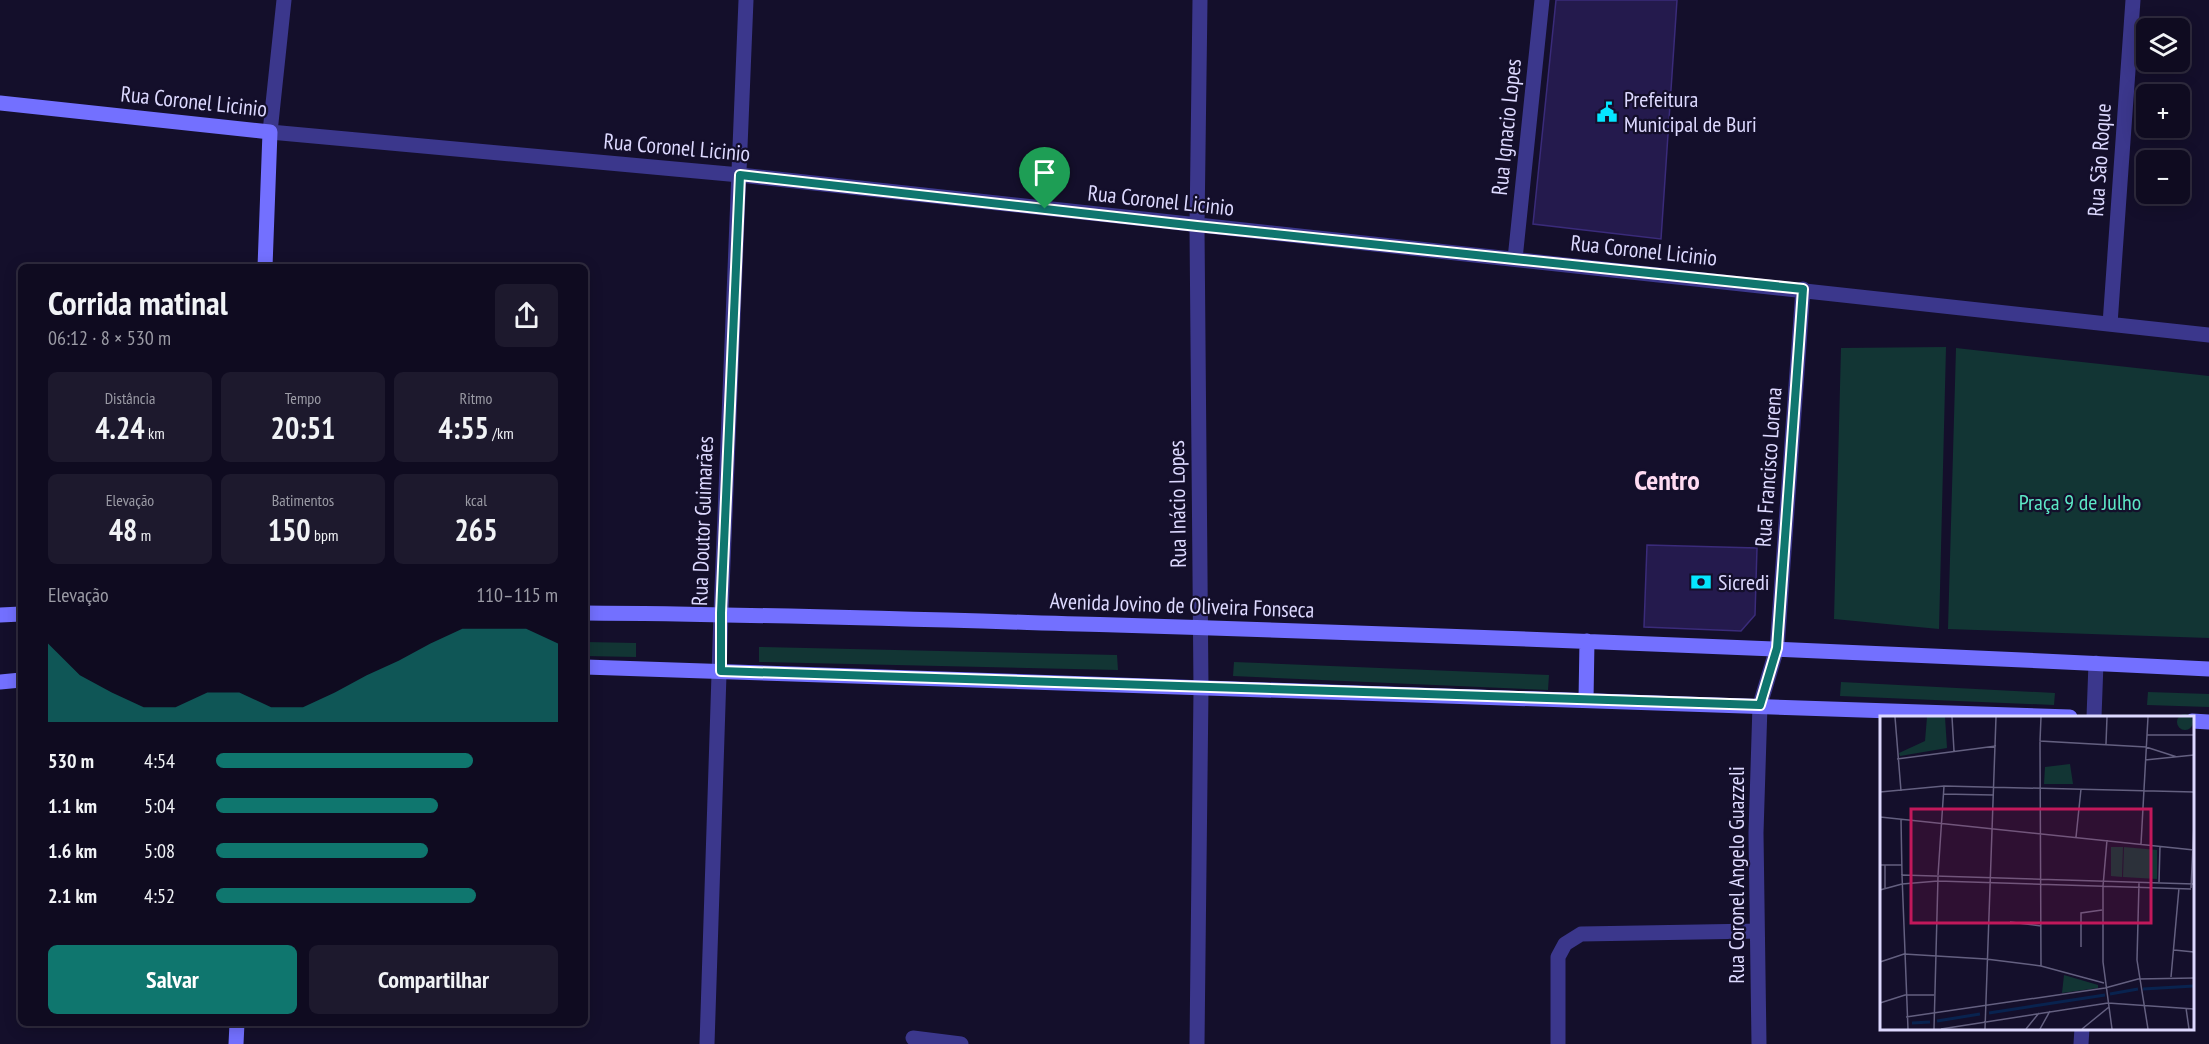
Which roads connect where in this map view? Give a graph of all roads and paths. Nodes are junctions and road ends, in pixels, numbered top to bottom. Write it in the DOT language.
graph roads {
  1 [pos="284,0"];
  2 [pos="746,0"];
  3 [pos="1200,0"];
  4 [pos="1542,0"];
  5 [pos="2133,0"];
  6 [pos="0,104"];
  7 [pos="270,132"];
  8 [pos="740,175"];
  9 [pos="1197,226"];
  10 [pos="1515,259"];
  11 [pos="264,264"];
  12 [pos="1803,289"];
  13 [pos="2110,324"];
  14 [pos="2209,334"];
  15 [pos="588,613"];
  16 [pos="721,613"];
  17 [pos="0,615"];
  18 [pos="18,615"];
  19 [pos="1200,627"];
  20 [pos="1587,641"];
  21 [pos="1777,648"];
  22 [pos="2096,663"];
  23 [pos="588,668"];
  24 [pos="2209,669"];
  25 [pos="721,671"];
  26 [pos="18,680"];
  27 [pos="0,682"];
  28 [pos="1201,689"];
  29 [pos="1586,700"];
  30 [pos="1760,705"];
  31 [pos="2044,716"];
  32 [pos="2094,716"];
  33 [pos="2194,721"];
  34 [pos="2209,722"];
  35 [pos="1757,931"];
  36 [pos="237,1026"];
  37 [pos="2082,1029"];
  38 [pos="913,1038"];
  39 [pos="236,1044"];
  40 [pos="707,1044"];
  41 [pos="961,1044"];
  42 [pos="1197,1044"];
  43 [pos="1558,1044"];
  44 [pos="1759,1044"];
  45 [pos="2081,1044"];
  1 -- 7 [label="street"];
  2 -- 8 [label="street, Rua Doutor Guimarães"];
  3 -- 9 [label="street, Rua Inácio Lopes"];
  4 -- 10 [label="street, Rua Ignacio Lopes"];
  5 -- 13 [label="street, Rua São Roque"];
  6 -- 7 [label="main road, Rua Coronel Licinio"];
  7 -- 8 [label="street, Rua Coronel Licinio"];
  7 -- 11 [label="main road"];
  8 -- 9 [label="street, Rua Coronel Licinio"];
  8 -- 16 [label="street, Rua Doutor Guimarães"];
  9 -- 10 [label="street, Rua Coronel Licinio"];
  9 -- 19 [label="street, Rua Inácio Lopes"];
  10 -- 12 [label="street, Rua Coronel Licinio"];
  12 -- 13 [label="street, Rua Coronel Licinio"];
  12 -- 21 [label="street, Rua Francisco Lorena"];
  13 -- 14 [label="street, Rua Coronel Licinio"];
  15 -- 16 [label="main road, Avenida Jovino de Oliveira Fonseca"];
  16 -- 19 [label="main road, Avenida Jovino de Oliveira Fonseca"];
  16 -- 25 [label="street, Rua Doutor Guimarães"];
  17 -- 18 [label="main road"];
  19 -- 20 [label="main road, Avenida Jovino de Oliveira Fonseca"];
  19 -- 28 [label="street, Rua Inácio Lopes"];
  20 -- 21 [label="main road, Avenida Jovino de Oliveira Fonseca"];
  20 -- 29 [label="main road"];
  21 -- 22 [label="main road"];
  21 -- 30 [label="street, Rua Francisco Lorena"];
  22 -- 24 [label="main road"];
  22 -- 32 [label="street"];
  23 -- 25 [label="main road"];
  25 -- 28 [label="main road"];
  25 -- 40 [label="street, Rua Doutor Guimarães"];
  26 -- 27 [label="main road"];
  28 -- 29 [label="main road"];
  28 -- 42 [label="street, Rua Inácio Lopes"];
  29 -- 30 [label="main road"];
  30 -- 31 [label="main road"];
  30 -- 35 [label="street, Rua Coronel Angelo Guazzeli"];
  33 -- 34 [label="main road"];
  35 -- 43 [label="street"];
  35 -- 44 [label="street, Rua Coronel Angelo Guazzeli"];
  36 -- 39 [label="main road"];
  37 -- 45 [label="street"];
  38 -- 41 [label="street"];
}
